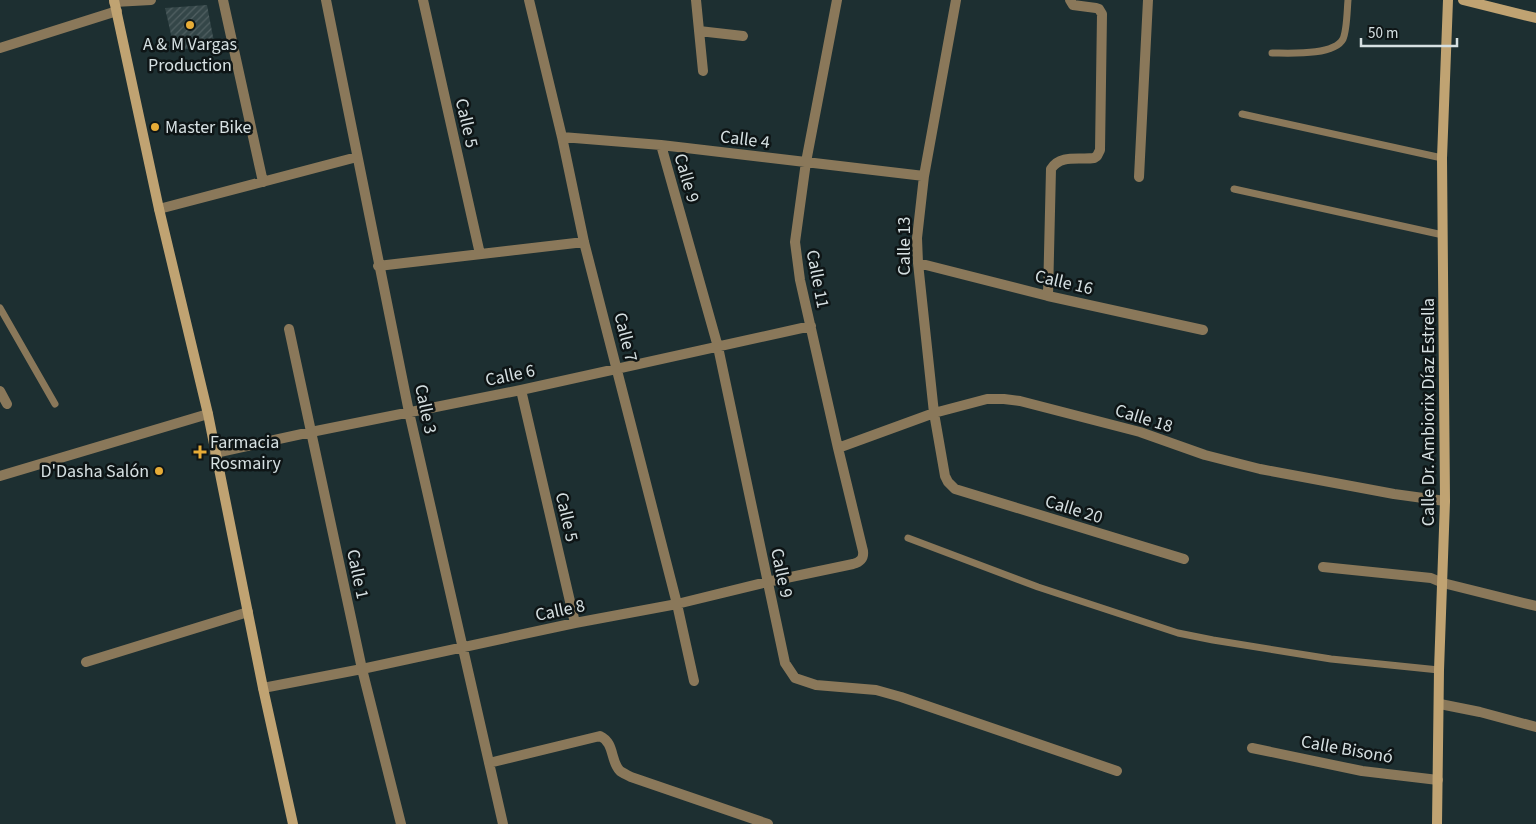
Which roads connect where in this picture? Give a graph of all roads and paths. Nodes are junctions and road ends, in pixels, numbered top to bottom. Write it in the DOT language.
graph roads {
  1 [pos="151,0"];
  2 [pos="223,0"];
  3 [pos="326,0"];
  4 [pos="423,0"];
  5 [pos="529,0"];
  6 [pos="696,0"];
  7 [pos="837,0"];
  8 [pos="956,0"];
  9 [pos="1070,0"];
  10 [pos="1148,0"];
  11 [pos="1348,0"];
  12 [pos="1448,0"];
  13 [pos="1463,0"];
  14 [pos="115,4"];
  15 [pos="1536,18"];
  16 [pos="699,31"];
  17 [pos="743,36"];
  18 [pos="0,48"];
  19 [pos="1272,53"];
  20 [pos="703,71"];
  21 [pos="1242,114"];
  22 [pos="562,137"];
  23 [pos="661,145"];
  24 [pos="358,157"];
  25 [pos="1442,158"];
  26 [pos="806,162"];
  27 [pos="924,176"];
  28 [pos="1139,177"];
  29 [pos="263,182"];
  30 [pos="1234,189"];
  31 [pos="159,209"];
  32 [pos="1443,235"];
  33 [pos="584,242"];
  34 [pos="480,254"];
  35 [pos="918,263"];
  36 [pos="378,266"];
  37 [pos="1048,296"];
  38 [pos="0,308"];
  39 [pos="811,326"];
  40 [pos="289,329"];
  41 [pos="1203,330"];
  42 [pos="718,347"];
  43 [pos="617,368"];
  44 [pos="520,390"];
  45 [pos="0,391"];
  46 [pos="7,404"];
  47 [pos="55,404"];
  48 [pos="409,412"];
  49 [pos="934,413"];
  50 [pos="208,414"];
  51 [pos="311,432"];
  52 [pos="838,448"];
  53 [pos="215,454"];
  54 [pos="0,476"];
  55 [pos="955,489"];
  56 [pos="1445,501"];
  57 [pos="908,538"];
  58 [pos="1184,559"];
  59 [pos="862,560"];
  60 [pos="1323,567"];
  61 [pos="767,582"];
  62 [pos="1443,583"];
  63 [pos="677,604"];
  64 [pos="1536,606"];
  65 [pos="248,612"];
  66 [pos="575,623"];
  67 [pos="464,647"];
  68 [pos="86,662"];
  69 [pos="362,669"];
  70 [pos="1439,670"];
  71 [pos="694,681"];
  72 [pos="263,688"];
  73 [pos="1440,704"];
  74 [pos="1536,727"];
  75 [pos="1252,748"];
  76 [pos="489,763"];
  77 [pos="1117,771"];
  78 [pos="1438,780"];
  79 [pos="293,824"];
  80 [pos="401,824"];
  81 [pos="503,824"];
  82 [pos="768,824"];
  83 [pos="1437,824"];
  1 -- 14 [label="street"];
  2 -- 29 [label="street"];
  3 -- 24 [label="street, Calle 3"];
  4 -- 34 [label="street, Calle 5"];
  5 -- 22 [label="street, Calle 7"];
  6 -- 16 [label="street"];
  7 -- 26 [label="street, Calle 11"];
  8 -- 27 [label="street, Calle 13"];
  9 -- 37 [label="street"];
  10 -- 28 [label="street"];
  11 -- 19 [label="lane"];
  12 -- 25 [label="main road, Calle Dr. Ambiorix Díaz Estrella"];
  13 -- 15 [label="main road"];
  14 -- 18 [label="street"];
  14 -- 31 [label="main road"];
  16 -- 17 [label="street"];
  16 -- 20 [label="street"];
  21 -- 25 [label="lane"];
  22 -- 23 [label="street, Calle 4"];
  22 -- 33 [label="street, Calle 7"];
  23 -- 26 [label="street, Calle 4"];
  23 -- 42 [label="street, Calle 9"];
  24 -- 29 [label="street"];
  24 -- 36 [label="street, Calle 3"];
  25 -- 32 [label="main road, Calle Dr. Ambiorix Díaz Estrella"];
  26 -- 27 [label="street, Calle 4"];
  26 -- 39 [label="street, Calle 11"];
  27 -- 35 [label="street, Calle 13"];
  29 -- 31 [label="street"];
  30 -- 32 [label="lane"];
  31 -- 50 [label="main road"];
  32 -- 56 [label="main road, Calle Dr. Ambiorix Díaz Estrella"];
  33 -- 34 [label="street"];
  33 -- 43 [label="street, Calle 7"];
  34 -- 36 [label="street"];
  35 -- 37 [label="street, Calle 16"];
  35 -- 49 [label="street, Calle 13"];
  36 -- 48 [label="street, Calle 3"];
  37 -- 41 [label="street, Calle 16"];
  38 -- 47 [label="lane"];
  39 -- 42 [label="street, Calle 6"];
  39 -- 52 [label="street, Calle 11"];
  40 -- 51 [label="street, Calle 1"];
  42 -- 43 [label="street, Calle 6"];
  42 -- 61 [label="street, Calle 9"];
  43 -- 44 [label="street, Calle 6"];
  43 -- 63 [label="street, Calle 7"];
  44 -- 48 [label="street, Calle 6"];
  44 -- 66 [label="street, Calle 5"];
  45 -- 46 [label="street"];
  48 -- 51 [label="street, Calle 6"];
  48 -- 67 [label="street, Calle 3"];
  49 -- 52 [label="street, Calle 18"];
  49 -- 55 [label="street, Calle 13"];
  49 -- 56 [label="street, Calle 18"];
  50 -- 53 [label="main road"];
  50 -- 54 [label="street"];
  51 -- 53 [label="street, Calle 6"];
  51 -- 69 [label="street, Calle 1"];
  52 -- 59 [label="street, Calle 11"];
  53 -- 65 [label="main road"];
  55 -- 58 [label="street, Calle 20"];
  56 -- 62 [label="main road, Calle Dr. Ambiorix Díaz Estrella"];
  57 -- 70 [label="lane"];
  59 -- 61 [label="street, Calle 8"];
  60 -- 62 [label="street"];
  61 -- 63 [label="street, Calle 8"];
  61 -- 77 [label="street, Calle 9"];
  62 -- 64 [label="street"];
  62 -- 70 [label="main road, Calle Dr. Ambiorix Díaz Estrella"];
  63 -- 66 [label="street, Calle 8"];
  63 -- 71 [label="street, Calle 7"];
  65 -- 68 [label="street"];
  65 -- 72 [label="main road"];
  66 -- 67 [label="street, Calle 8"];
  67 -- 69 [label="street, Calle 8"];
  67 -- 76 [label="street, Calle 3"];
  69 -- 72 [label="street, Calle 8"];
  69 -- 80 [label="street, Calle 1"];
  70 -- 73 [label="main road, Calle Dr. Ambiorix Díaz Estrella"];
  72 -- 79 [label="main road"];
  73 -- 74 [label="street"];
  73 -- 78 [label="main road, Calle Dr. Ambiorix Díaz Estrella"];
  75 -- 78 [label="street, Calle Bisonó"];
  76 -- 81 [label="street, Calle 3"];
  76 -- 82 [label="street"];
  78 -- 83 [label="main road, Calle Dr. Ambiorix Díaz Estrella"];
}
